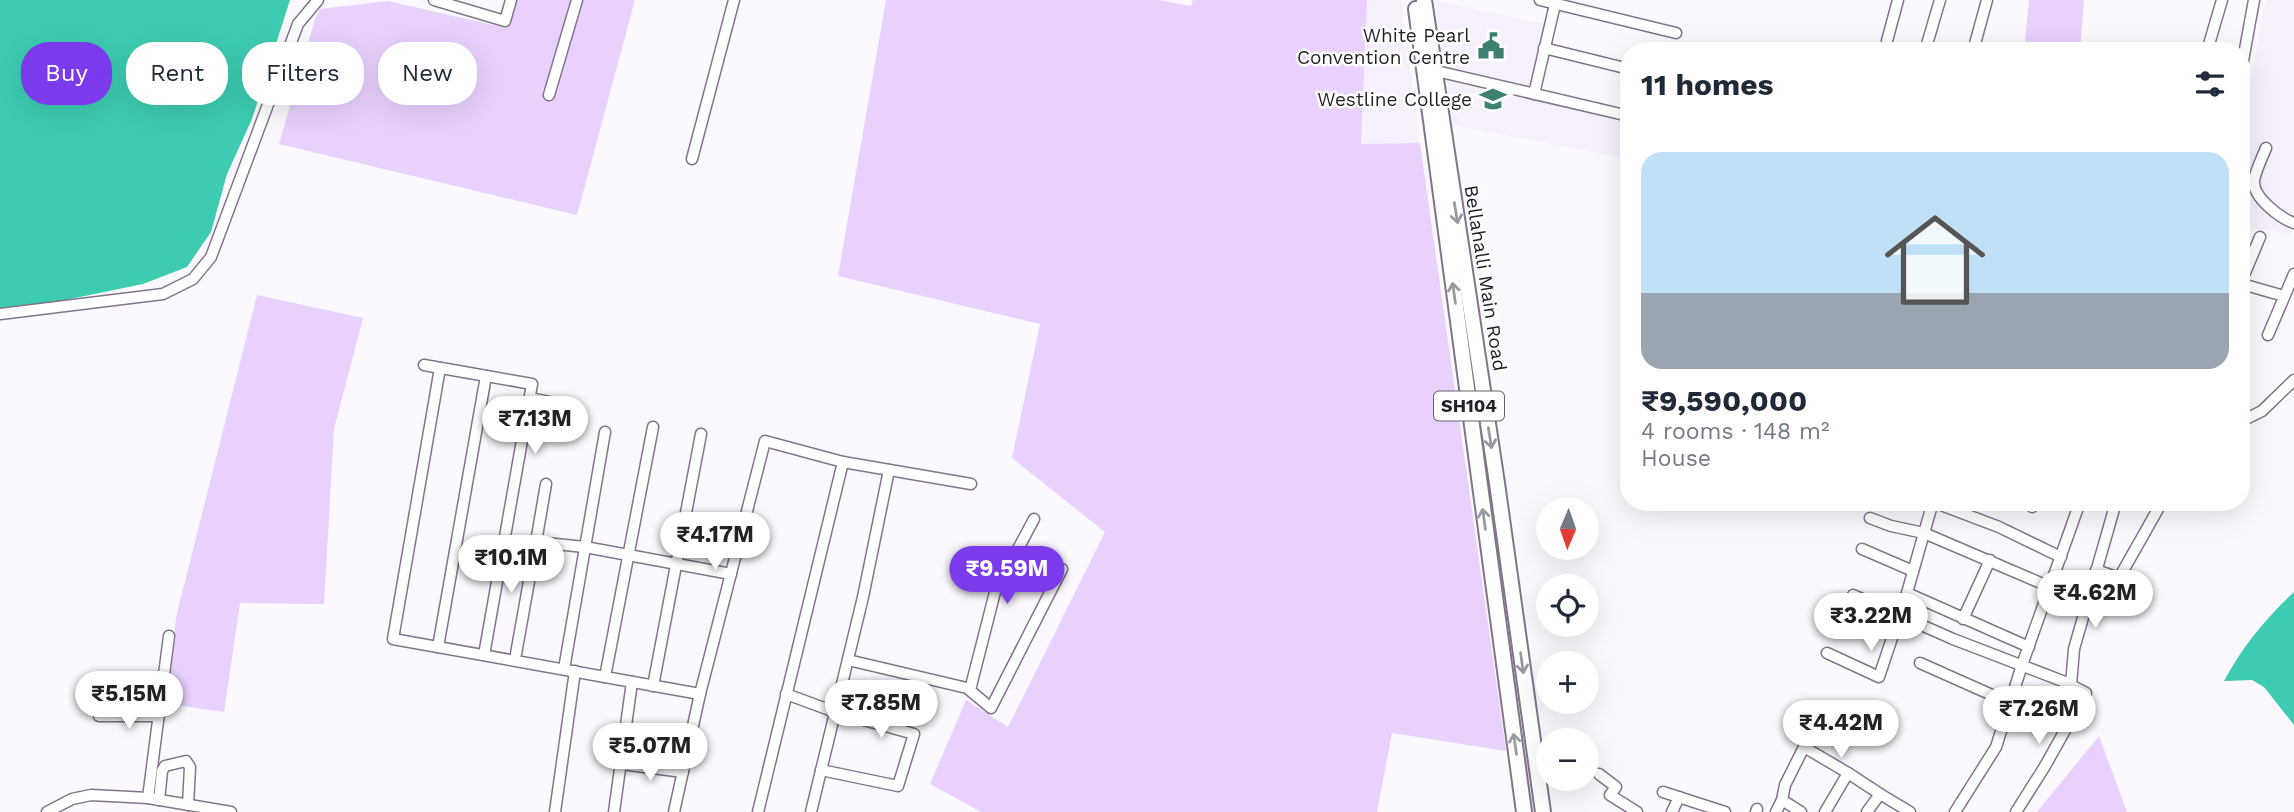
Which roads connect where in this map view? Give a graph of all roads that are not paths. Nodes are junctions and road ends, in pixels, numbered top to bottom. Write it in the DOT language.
graph roads {
  1 [pos="318,0"];
  2 [pos="434,0"];
  3 [pos="511,0"];
  4 [pos="577,0"];
  5 [pos="734,0"];
  6 [pos="1415,0"];
  7 [pos="1424,0"];
  8 [pos="1540,0"];
  9 [pos="1898,0"];
  10 [pos="1940,0"];
  11 [pos="1987,0"];
  12 [pos="2222,0"];
  13 [pos="2254,0"];
  14 [pos="1555,2"];
  15 [pos="1676,33"];
  16 [pos="1887,41"];
  17 [pos="1928,42"];
  18 [pos="1975,42"];
  19 [pos="2210,42"];
  20 [pos="2246,42"];
  21 [pos="1544,48"];
  22 [pos="1620,67"];
  23 [pos="1429,69"];
  24 [pos="1534,94"];
  25 [pos="549,95"];
  26 [pos="1620,114"];
  27 [pos="2266,148"];
  28 [pos="692,159"];
  29 [pos="2294,223"];
  30 [pos="2260,237"];
  31 [pos="2250,262"];
  32 [pos="2294,274"];
  33 [pos="2250,285"];
  34 [pos="2284,296"];
  35 [pos="0,314"];
  36 [pos="2268,335"];
  37 [pos="424,365"];
  38 [pos="440,368"];
  39 [pos="486,376"];
  40 [pos="2294,380"];
  41 [pos="530,398"];
  42 [pos="550,402"];
  43 [pos="2250,417"];
  44 [pos="653,427"];
  45 [pos="604,432"];
  46 [pos="701,433"];
  47 [pos="842,463"];
  48 [pos="889,470"];
  49 [pos="546,484"];
  50 [pos="971,484"];
  51 [pos="1930,511"];
  52 [pos="1957,511"];
  53 [pos="2077,511"];
  54 [pos="2113,511"];
  55 [pos="2157,511"];
  56 [pos="1870,518"];
  57 [pos="1034,519"];
  58 [pos="1924,533"];
  59 [pos="536,542"];
  60 [pos="585,547"];
  61 [pos="1862,549"];
  62 [pos="628,555"];
  63 [pos="2061,557"];
  64 [pos="1990,560"];
  65 [pos="675,563"];
  66 [pos="1062,569"];
  67 [pos="2096,570"];
  68 [pos="1913,571"];
  69 [pos="731,574"];
  70 [pos="2050,587"];
  71 [pos="1907,593"];
  72 [pos="1853,595"];
  73 [pos="1901,616"];
  74 [pos="1963,619"];
  75 [pos="169,636"];
  76 [pos="438,647"];
  77 [pos="2029,647"];
  78 [pos="1827,653"];
  79 [pos="516,654"];
  80 [pos="484,655"];
  81 [pos="848,660"];
  82 [pos="1920,663"];
  83 [pos="2022,665"];
  84 [pos="564,669"];
  85 [pos="575,671"];
  86 [pos="605,677"];
  87 [pos="632,682"];
  88 [pos="653,685"];
  89 [pos="2071,685"];
  90 [pos="970,690"];
  91 [pos="700,694"];
  92 [pos="786,694"];
  93 [pos="2010,703"];
  94 [pos="835,712"];
  95 [pos="99,716"];
  96 [pos="159,716"];
  97 [pos="621,764"];
  98 [pos="821,770"];
  99 [pos="683,772"];
  100 [pos="1848,774"];
  101 [pos="1599,775"];
  102 [pos="1662,792"];
  103 [pos="1880,794"];
  104 [pos="1679,797"];
  105 [pos="154,799"];
  106 [pos="1782,800"];
  107 [pos="188,805"];
  108 [pos="47,812"];
  109 [pos="231,812"];
  110 [pos="555,812"];
  111 [pos="614,812"];
  112 [pos="674,812"];
  113 [pos="758,812"];
  114 [pos="811,812"];
  115 [pos="1524,812"];
  116 [pos="1543,812"];
  117 [pos="1637,812"];
  118 [pos="1672,812"];
  119 [pos="1725,812"];
  120 [pos="1776,812"];
  121 [pos="1801,812"];
  122 [pos="1825,812"];
  123 [pos="1867,812"];
  124 [pos="1910,812"];
  125 [pos="1955,812"];
  126 [pos="2016,812"];
  1 -- 35 [label="street"];
  2 -- 3 [label="street"];
  4 -- 25 [label="street"];
  5 -- 28 [label="street"];
  6 -- 23 [label="main road, Bellahalli Main Road / SH104"];
  7 -- 23 [label="main road, Bellahalli Main Road / SH104"];
  8 -- 14 [label="street"];
  9 -- 16 [label="street"];
  10 -- 17 [label="street"];
  11 -- 18 [label="street"];
  12 -- 19 [label="street"];
  13 -- 20 [label="street"];
  14 -- 15 [label="street"];
  14 -- 21 [label="street"];
  21 -- 22 [label="street"];
  21 -- 24 [label="street"];
  23 -- 24 [label="street"];
  115 -- 23 [label="main road, Bellahalli Main Road / SH104, one-way"];
  23 -- 116 [label="main road, Bellahalli Main Road / SH104, one-way"];
  24 -- 26 [label="street"];
  27 -- 29 [label="street"];
  30 -- 31 [label="street"];
  32 -- 34 [label="street"];
  33 -- 34 [label="street"];
  34 -- 36 [label="street"];
  37 -- 38 [label="street"];
  38 -- 39 [label="street"];
  38 -- 76 [label="street"];
  39 -- 41 [label="street"];
  39 -- 76 [label="street"];
  40 -- 43 [label="street"];
  41 -- 42 [label="street"];
  41 -- 80 [label="street"];
  44 -- 62 [label="street"];
  45 -- 60 [label="street"];
  46 -- 65 [label="street"];
  47 -- 48 [label="street"];
  47 -- 69 [label="street"];
  47 -- 92 [label="street"];
  48 -- 50 [label="street"];
  48 -- 81 [label="street"];
  49 -- 59 [label="street"];
  51 -- 58 [label="street"];
  52 -- 63 [label="street"];
  53 -- 63 [label="street"];
  54 -- 67 [label="street"];
  55 -- 67 [label="street"];
  56 -- 58 [label="street"];
  57 -- 90 [label="street"];
  58 -- 64 [label="street"];
  58 -- 68 [label="street"];
  59 -- 60 [label="street"];
  59 -- 79 [label="street"];
  60 -- 62 [label="street"];
  60 -- 84 [label="street"];
  61 -- 68 [label="street"];
  62 -- 65 [label="street"];
  62 -- 86 [label="street"];
  63 -- 70 [label="street"];
  64 -- 70 [label="street"];
  64 -- 74 [label="street"];
  65 -- 69 [label="street"];
  65 -- 88 [label="street"];
  66 -- 90 [label="street"];
  67 -- 89 [label="street"];
  68 -- 71 [label="street"];
  69 -- 91 [label="street"];
  70 -- 77 [label="street"];
  71 -- 73 [label="street"];
  71 -- 74 [label="street"];
  72 -- 73 [label="street"];
  73 -- 78 [label="street"];
  73 -- 83 [label="street"];
  74 -- 77 [label="street"];
  75 -- 96 [label="street"];
  76 -- 80 [label="street"];
  77 -- 83 [label="street"];
  80 -- 84 [label="street"];
  81 -- 90 [label="street"];
  81 -- 94 [label="street"];
  82 -- 93 [label="street"];
  83 -- 89 [label="street"];
  83 -- 93 [label="street"];
  84 -- 85 [label="street"];
  85 -- 86 [label="street"];
  85 -- 110 [label="street"];
  86 -- 87 [label="street"];
  87 -- 88 [label="street"];
  87 -- 97 [label="street"];
  88 -- 91 [label="street"];
  89 -- 126 [label="street"];
  91 -- 99 [label="street"];
  92 -- 94 [label="street"];
  92 -- 113 [label="street"];
  93 -- 125 [label="street"];
  94 -- 98 [label="street"];
  94 -- 98 [label="street"];
  95 -- 96 [label="street"];
  96 -- 105 [label="street"];
  97 -- 99 [label="street"];
  97 -- 111 [label="street"];
  98 -- 114 [label="street"];
  99 -- 112 [label="street"];
  100 -- 103 [label="street"];
  100 -- 106 [label="street"];
  100 -- 122 [label="street"];
  101 -- 117 [label="street"];
  102 -- 104 [label="street"];
  103 -- 123 [label="street"];
  103 -- 124 [label="street"];
  104 -- 118 [label="street"];
  104 -- 119 [label="street"];
  105 -- 107 [label="street"];
  105 -- 107 [label="street"];
  105 -- 108 [label="street"];
  106 -- 120 [label="street"];
  106 -- 121 [label="street"];
  107 -- 109 [label="street"];
}
